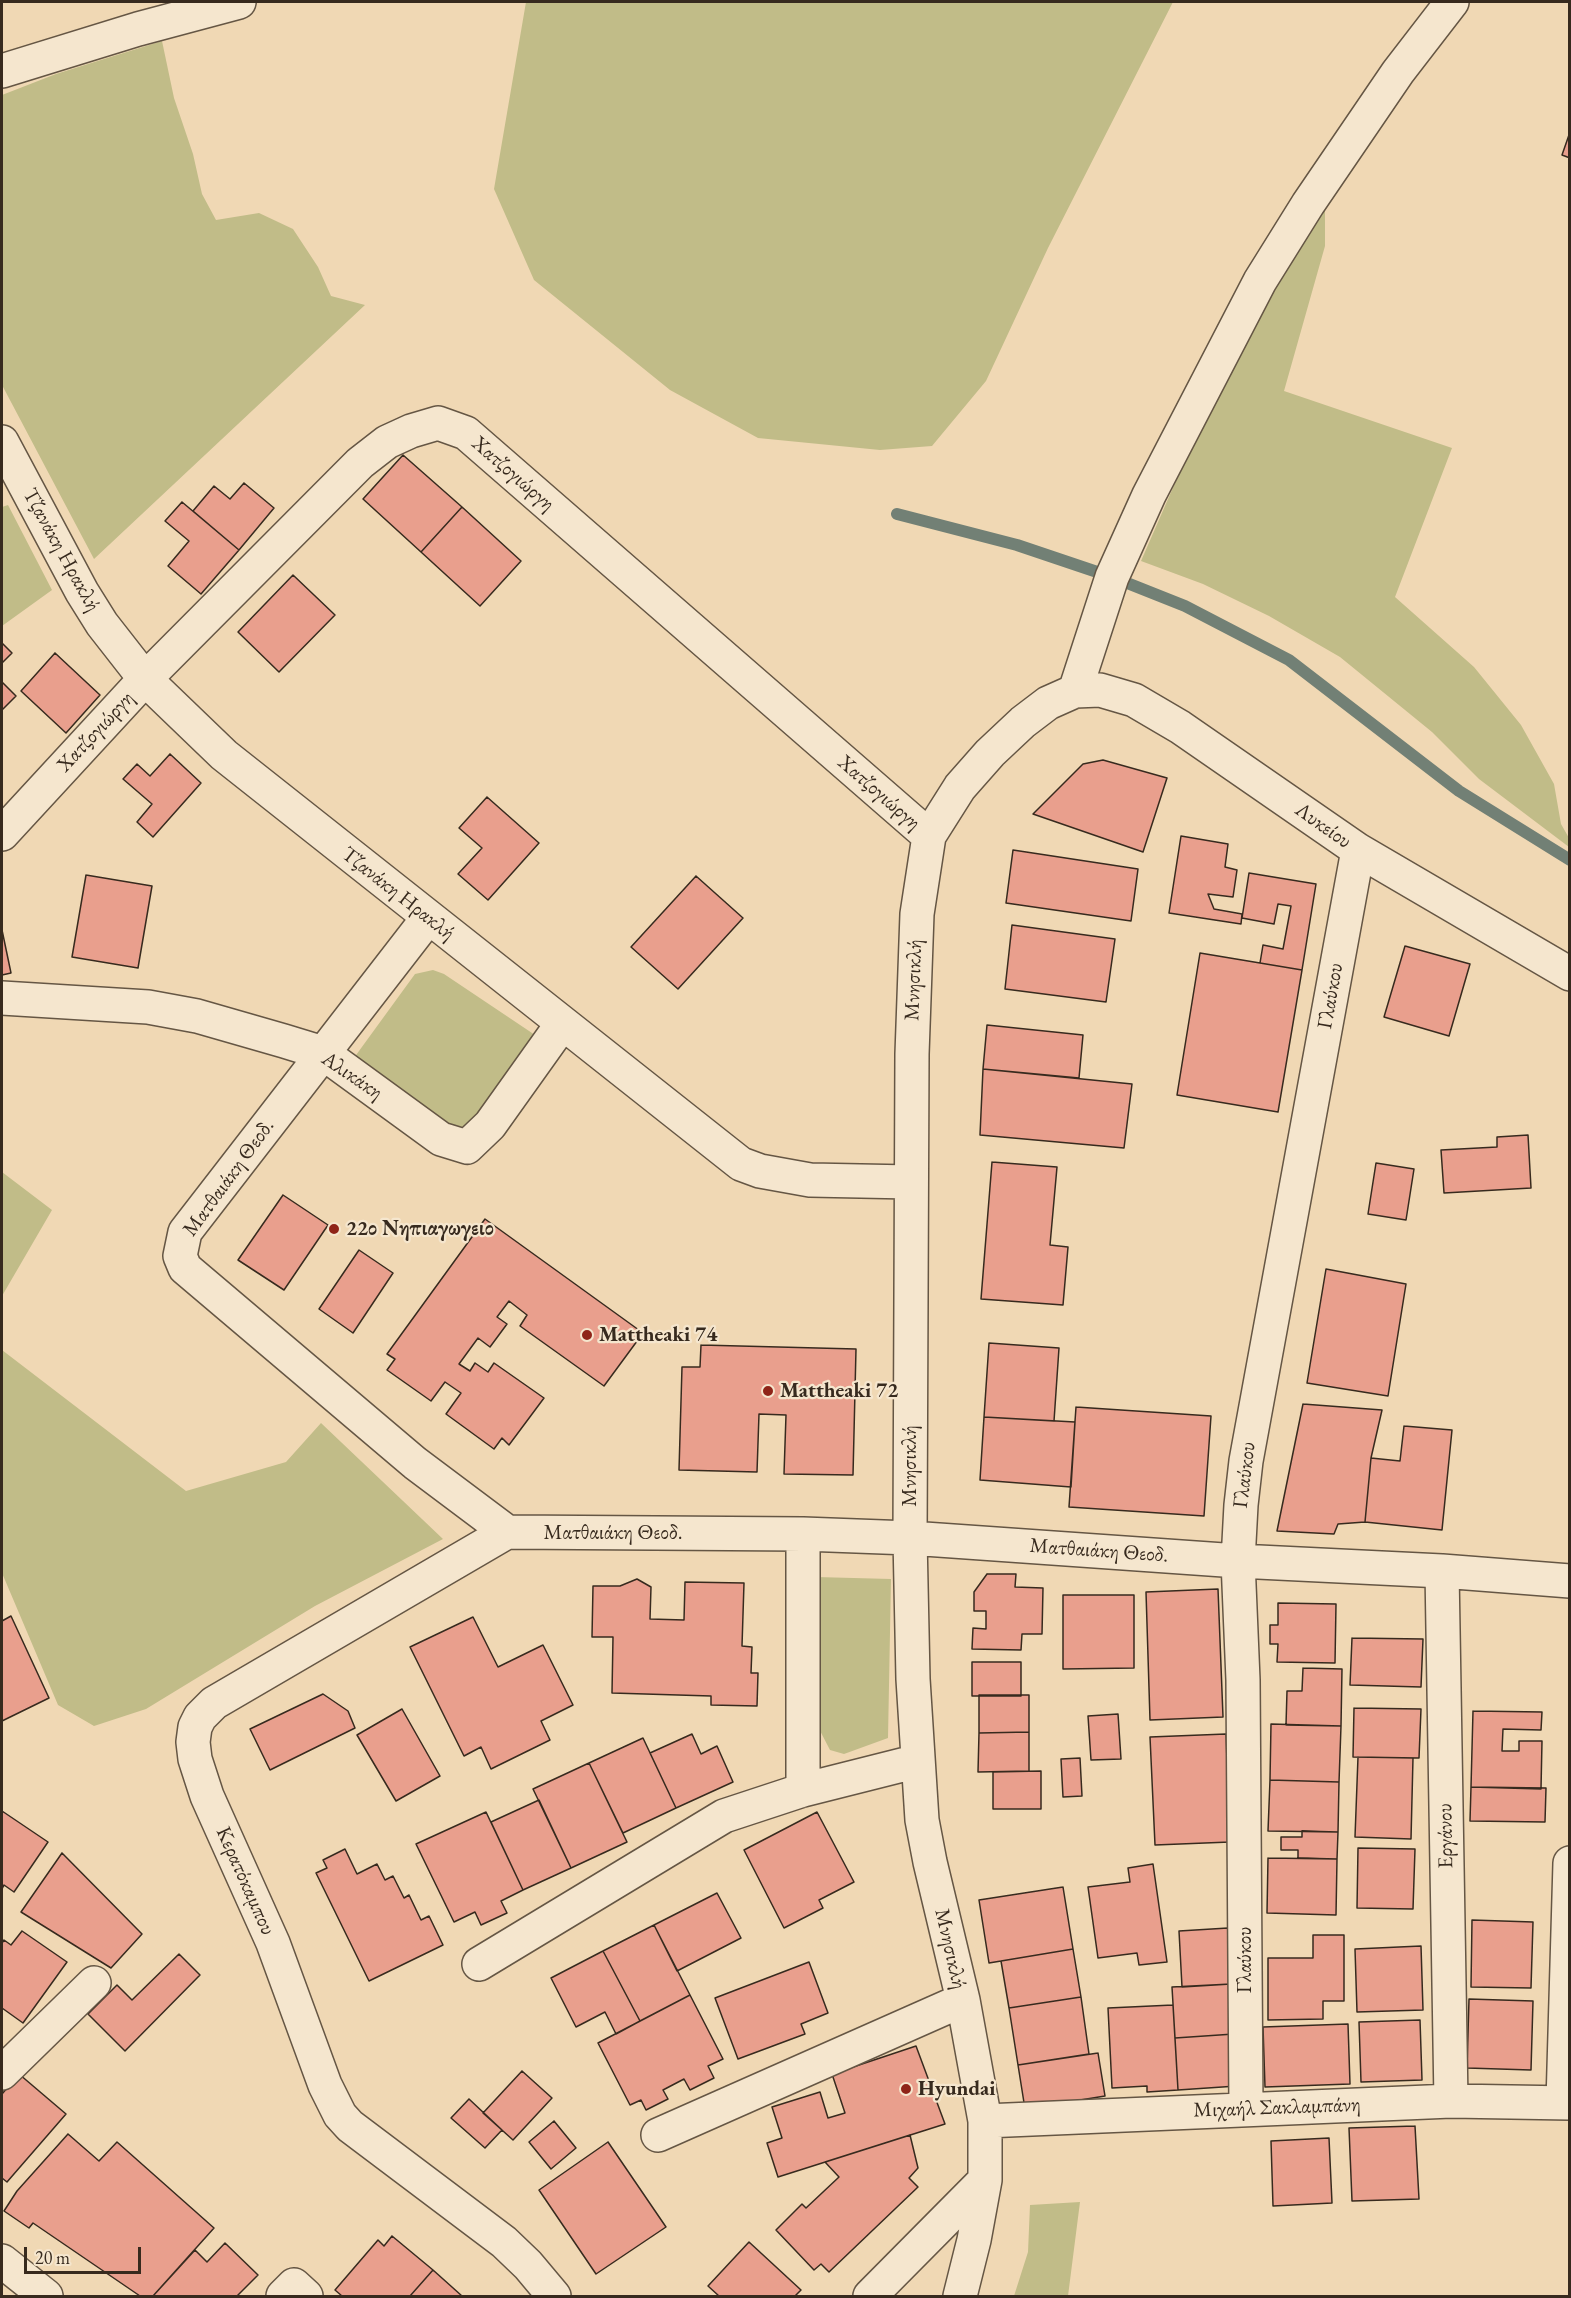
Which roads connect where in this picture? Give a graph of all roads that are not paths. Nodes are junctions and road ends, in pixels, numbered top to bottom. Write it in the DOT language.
graph roads {
  1 [pos="239,2"];
  2 [pos="1452,2"];
  3 [pos="2,72"];
  4 [pos="6,463"];
  5 [pos="145,679"];
  6 [pos="1075,691"];
  7 [pos="2,834"];
  8 [pos="929,836"];
  9 [pos="1358,850"];
  10 [pos="428,918"];
  11 [pos="1569,974"];
  12 [pos="2,998"];
  13 [pos="562,1024"];
  14 [pos="323,1053"];
  15 [pos="911,1182"];
  16 [pos="507,1532"];
  17 [pos="803,1534"];
  18 [pos="910,1538"];
  19 [pos="1238,1561"];
  20 [pos="1442,1571"];
  21 [pos="1569,1581"];
  22 [pos="918,1761"];
  23 [pos="803,1790"];
  24 [pos="1569,1863"];
  25 [pos="479,1964"];
  26 [pos="94,1983"];
  27 [pos="963,2000"];
  28 [pos="2,2073"];
  29 [pos="1451,2102"];
  30 [pos="1566,2102"];
  31 [pos="1246,2108"];
  32 [pos="985,2121"];
  33 [pos="658,2135"];
  34 [pos="986,2180"];
  35 [pos="2,2261"];
  36 [pos="46,2296"];
  37 [pos="554,2296"];
  38 [pos="870,2296"];
  39 [pos="960,2296"];
  1 -- 3 [label="street"];
  2 -- 6 [label="street"];
  4 -- 5 [label="street, Τζανάκη Ηρακλή"];
  5 -- 7 [label="street, Χατζογιώργη"];
  5 -- 8 [label="street, Χατζογιώργη"];
  5 -- 10 [label="street, Τζανάκη Ηρακλή"];
  6 -- 8 [label="street, Μνησικλή"];
  6 -- 9 [label="street, Λυκείου"];
  8 -- 15 [label="street, Μνησικλή"];
  9 -- 11 [label="street, Λυκείου"];
  9 -- 19 [label="street, Γλαύκου"];
  10 -- 13 [label="street, Τζανάκη Ηρακλή"];
  10 -- 14 [label="street, Ματθαιάκη Θεοδ."];
  12 -- 14 [label="street, Αλικάκη"];
  13 -- 14 [label="street, Αλικάκη"];
  13 -- 15 [label="street, Τζανάκη Ηρακλή"];
  14 -- 16 [label="street, Ματθαιάκη Θεοδ."];
  15 -- 18 [label="street, Μνησικλή"];
  16 -- 17 [label="street, Ματθαιάκη Θεοδ."];
  16 -- 37 [label="street, Κερατόκαμπου"];
  17 -- 18 [label="street, Ματθαιάκη Θεοδ."];
  17 -- 23 [label="street"];
  18 -- 19 [label="street, Ματθαιάκη Θεοδ."];
  18 -- 22 [label="street, Μνησικλή"];
  19 -- 20 [label="street, Ματθαιάκη Θεοδ."];
  19 -- 31 [label="street, Γλαύκου"];
  20 -- 21 [label="street, Ματθαιάκη Θεοδ."];
  20 -- 29 [label="street, Εργάνου"];
  22 -- 23 [label="street"];
  22 -- 27 [label="street, Μνησικλή"];
  23 -- 25 [label="street"];
  24 -- 30 [label="street"];
  26 -- 28 [label="street"];
  27 -- 32 [label="street, Μνησικλή"];
  27 -- 33 [label="street"];
  29 -- 30 [label="street, Μιχαήλ Σακλαμπάνη"];
  29 -- 31 [label="street, Μιχαήλ Σακλαμπάνη"];
  31 -- 32 [label="street, Μιχαήλ Σακλαμπάνη"];
  32 -- 34 [label="street, Μνησικλή"];
  34 -- 38 [label="street"];
  34 -- 39 [label="street, Μνησικλή"];
  35 -- 36 [label="street"];
}
